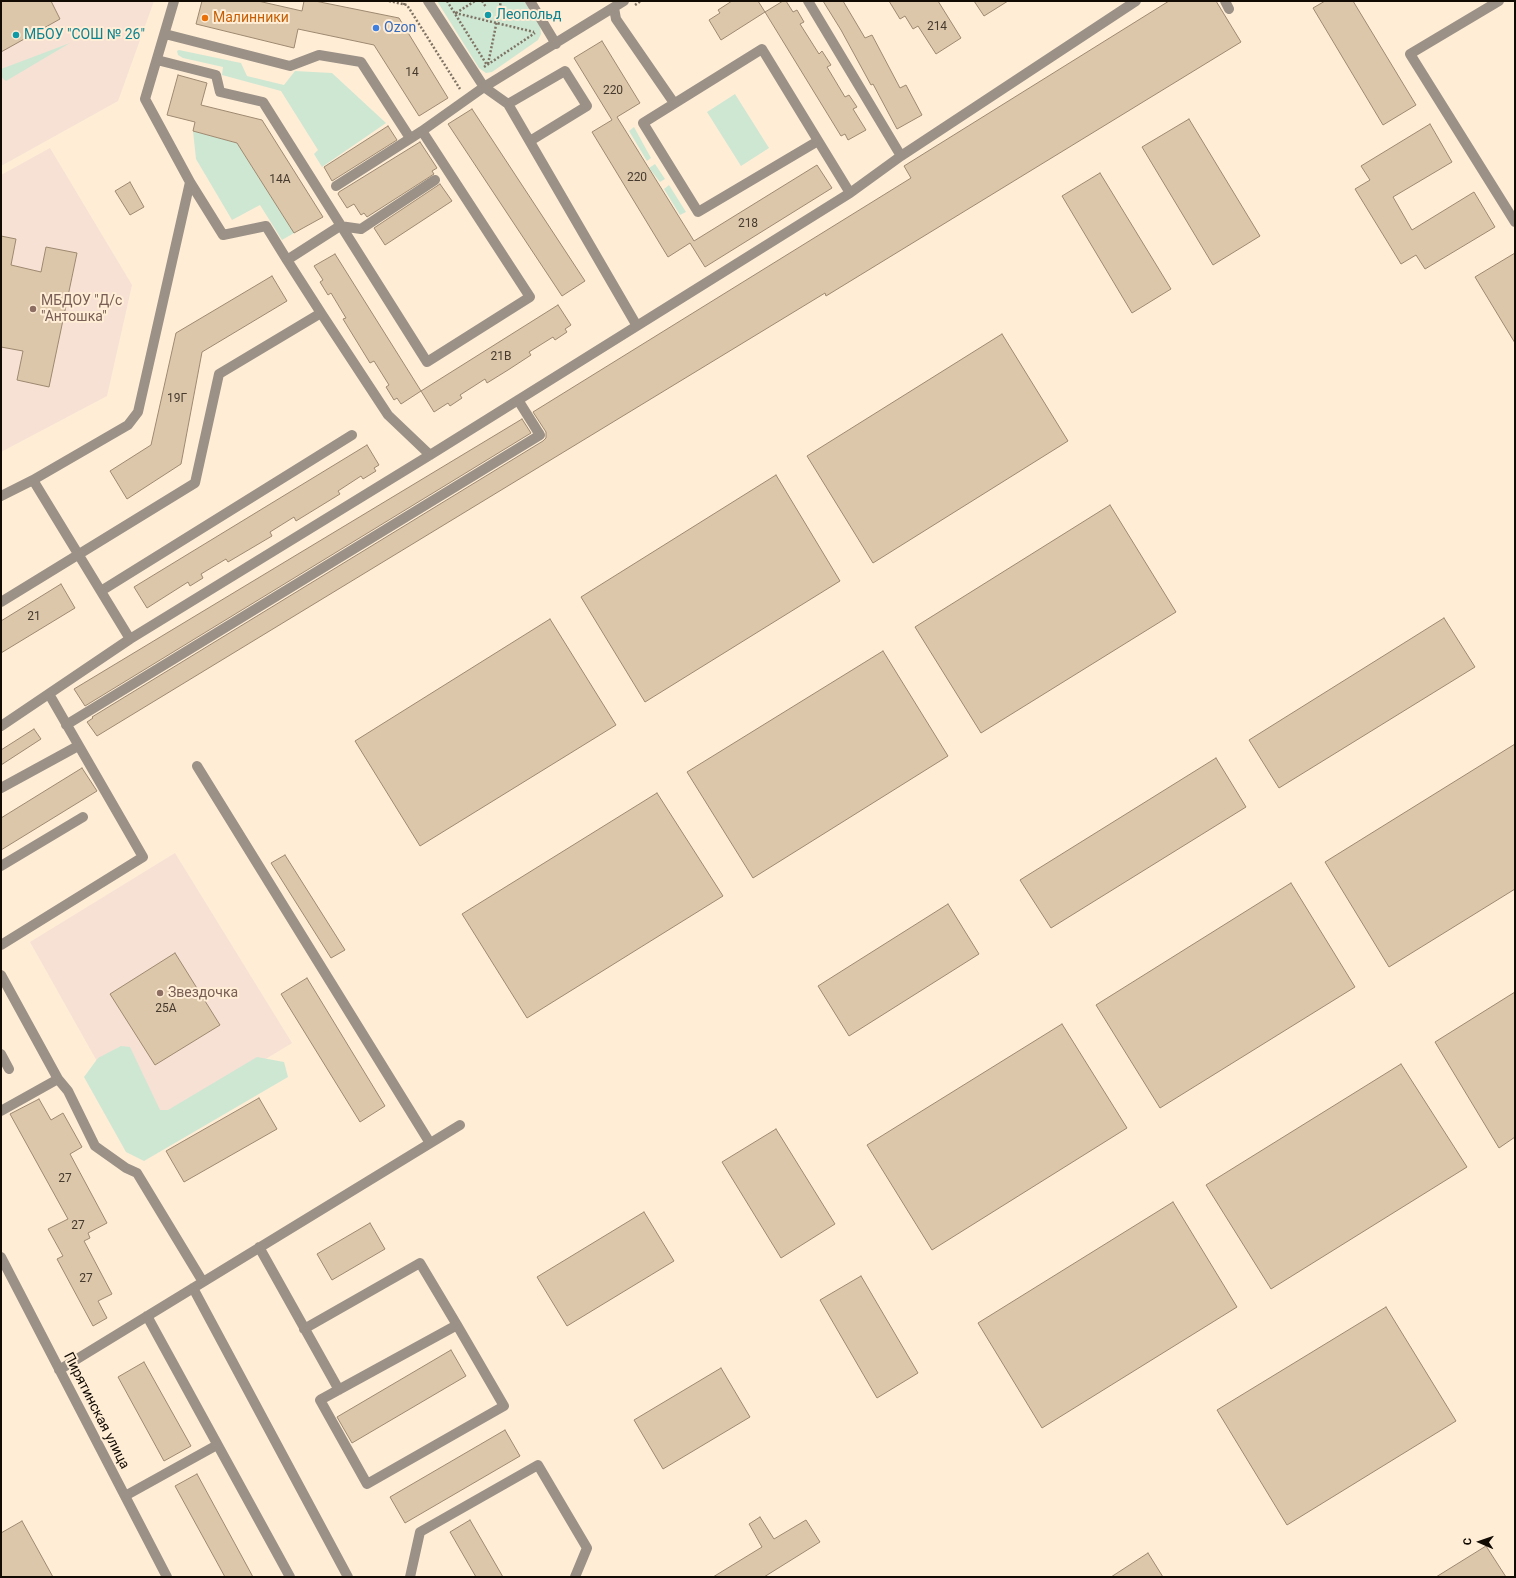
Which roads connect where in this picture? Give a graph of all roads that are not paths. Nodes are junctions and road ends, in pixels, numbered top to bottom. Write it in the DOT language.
graph roads {
  1 [pos="174,1"];
  2 [pos="428,1"];
  3 [pos="530,1"];
  4 [pos="624,1"];
  5 [pos="808,1"];
  6 [pos="1136,1"];
  7 [pos="1499,1"];
  8 [pos="614,8"];
  9 [pos="165,34"];
  10 [pos="556,44"];
  11 [pos="157,60"];
  12 [pos="484,87"];
  13 [pos="674,103"];
  14 [pos="508,104"];
  15 [pos="422,131"];
  16 [pos="410,138"];
  17 [pos="530,141"];
  18 [pos="818,141"];
  19 [pos="901,156"];
  20 [pos="435,180"];
  21 [pos="190,182"];
  22 [pos="336,186"];
  23 [pos="850,193"];
  24 [pos="1515,222"];
  25 [pos="340,226"];
  26 [pos="287,260"];
  27 [pos="321,313"];
  28 [pos="637,326"];
  29 [pos="518,400"];
  30 [pos="352,435"];
  31 [pos="430,455"];
  32 [pos="33,480"];
  33 [pos="1,496"];
  34 [pos="79,555"];
  35 [pos="101,591"];
  36 [pos="1,602"];
  37 [pos="130,639"];
  38 [pos="49,694"];
  39 [pos="66,725"];
  40 [pos="1,726"];
  41 [pos="78,746"];
  42 [pos="197,766"];
  43 [pos="1,788"];
  44 [pos="83,817"];
  45 [pos="1,866"];
  46 [pos="1,945"];
  47 [pos="1,975"];
  48 [pos="1,1054"];
  49 [pos="9,1069"];
  50 [pos="58,1079"];
  51 [pos="1,1111"];
  52 [pos="460,1125"];
  53 [pos="430,1143"];
  54 [pos="259,1247"];
  55 [pos="1,1257"];
  56 [pos="203,1282"];
  57 [pos="193,1288"];
  58 [pos="147,1316"];
  59 [pos="457,1325"];
  60 [pos="304,1329"];
  61 [pos="59,1370"];
  62 [pos="338,1390"];
  63 [pos="218,1445"];
  64 [pos="125,1496"];
  65 [pos="167,1577"];
  66 [pos="290,1577"];
  67 [pos="348,1577"];
  68 [pos="410,1577"];
  69 [pos="576,1577"];
  1 -- 9 [label="street"];
  2 -- 12 [label="street"];
  3 -- 10 [label="street"];
  4 -- 8 [label="street"];
  5 -- 19 [label="street"];
  6 -- 19 [label="street"];
  7 -- 24 [label="street"];
  8 -- 10 [label="street"];
  8 -- 13 [label="street"];
  9 -- 11 [label="street"];
  9 -- 16 [label="street"];
  10 -- 12 [label="street"];
  11 -- 21 [label="street"];
  11 -- 25 [label="street"];
  12 -- 14 [label="street"];
  12 -- 15 [label="street"];
  13 -- 18 [label="street"];
  13 -- 18 [label="street"];
  14 -- 17 [label="street"];
  14 -- 17 [label="street"];
  15 -- 16 [label="street"];
  15 -- 25 [label="street"];
  16 -- 22 [label="street"];
  17 -- 28 [label="street"];
  18 -- 23 [label="street"];
  19 -- 23 [label="street"];
  20 -- 25 [label="street"];
  21 -- 26 [label="street"];
  21 -- 32 [label="street"];
  23 -- 28 [label="street"];
  25 -- 26 [label="street"];
  26 -- 27 [label="street"];
  27 -- 31 [label="street"];
  27 -- 34 [label="street"];
  28 -- 29 [label="street"];
  29 -- 31 [label="street"];
  29 -- 39 [label="street"];
  30 -- 35 [label="street"];
  31 -- 37 [label="street"];
  32 -- 33 [label="street"];
  32 -- 34 [label="street"];
  34 -- 35 [label="street"];
  34 -- 36 [label="street"];
  35 -- 37 [label="street"];
  37 -- 38 [label="street"];
  38 -- 39 [label="street"];
  38 -- 40 [label="street"];
  39 -- 41 [label="street"];
  41 -- 43 [label="street"];
  41 -- 46 [label="street"];
  42 -- 53 [label="street"];
  44 -- 45 [label="street"];
  47 -- 50 [label="street"];
  48 -- 49 [label="street"];
  50 -- 51 [label="street"];
  50 -- 56 [label="street"];
  52 -- 53 [label="street"];
  53 -- 54 [label="street"];
  54 -- 56 [label="street"];
  54 -- 60 [label="street"];
  55 -- 61 [label="street, Пирятинская улица"];
  56 -- 57 [label="street"];
  57 -- 58 [label="street"];
  57 -- 67 [label="street"];
  58 -- 61 [label="street"];
  58 -- 63 [label="street"];
  59 -- 60 [label="street"];
  59 -- 62 [label="street"];
  59 -- 62 [label="street"];
  60 -- 62 [label="street"];
  61 -- 64 [label="street, Пирятинская улица"];
  63 -- 64 [label="street"];
  63 -- 66 [label="street"];
  64 -- 65 [label="street, Пирятинская улица"];
  68 -- 69 [label="street"];
}
